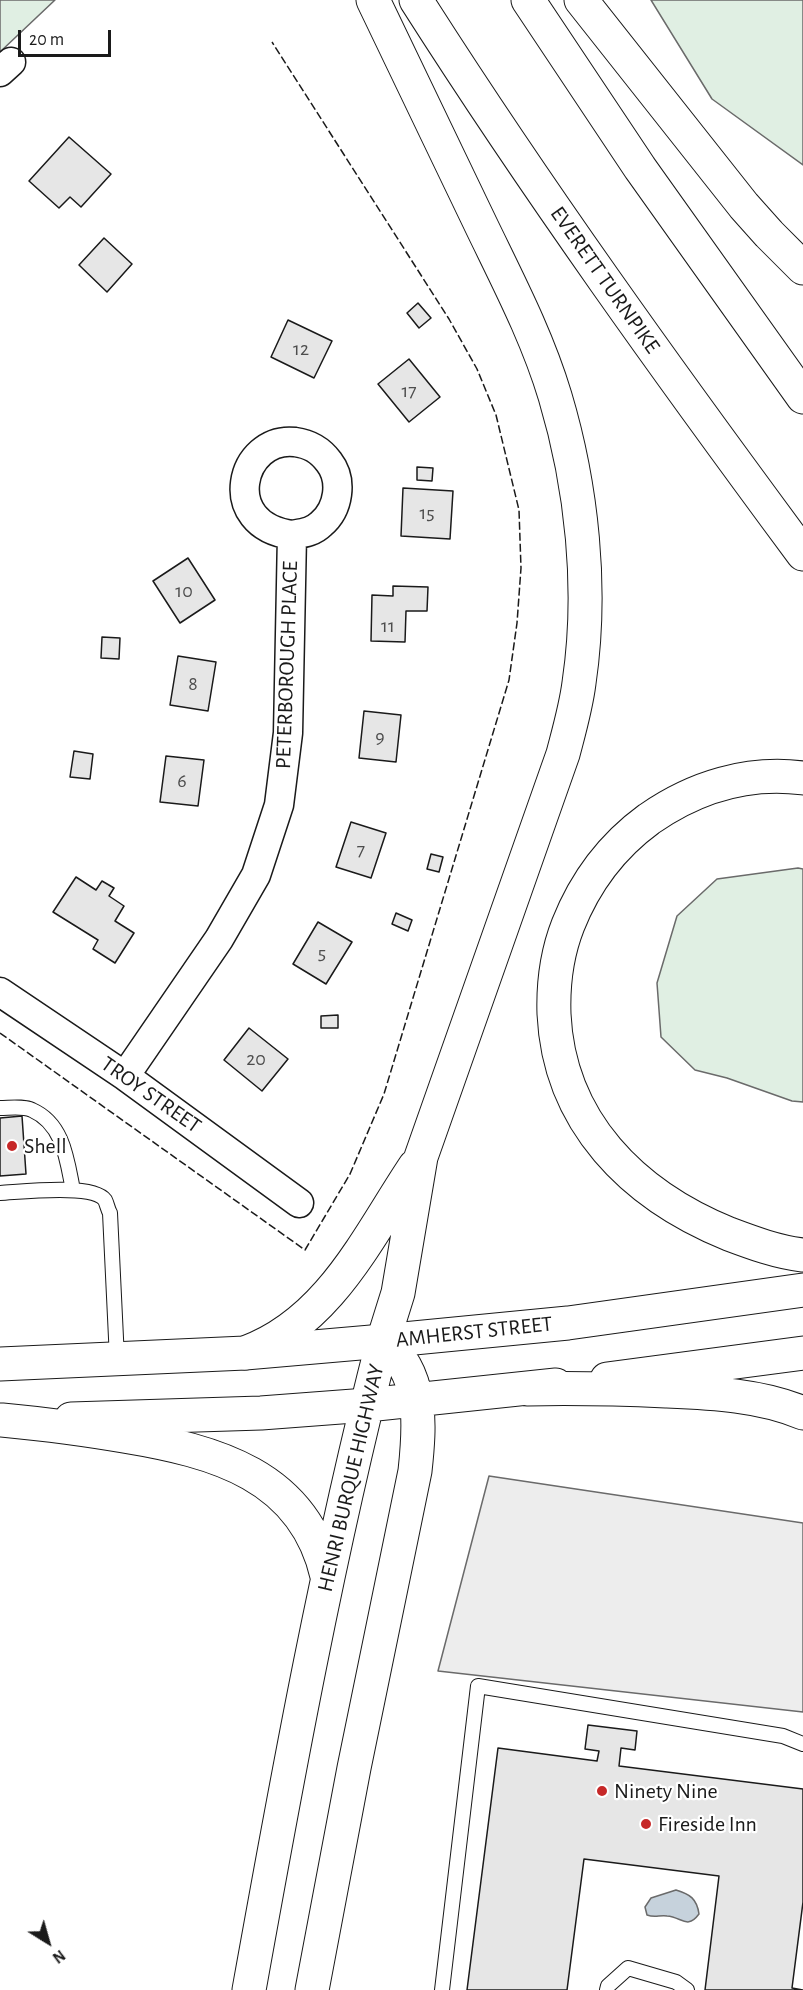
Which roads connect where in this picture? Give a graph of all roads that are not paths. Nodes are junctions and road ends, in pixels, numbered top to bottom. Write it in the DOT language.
graph roads {
  1 [pos="374,0"];
  2 [pos="416,0"];
  3 [pos="528,0"];
  4 [pos="581,0"];
  5 [pos="803,268"];
  6 [pos="803,397"];
  7 [pos="292,535"];
  8 [pos="803,554"];
  9 [pos="803,778"];
  10 [pos="0,992"];
  11 [pos="125,1076"];
  12 [pos="0,1108"];
  13 [pos="421,1157"];
  14 [pos="73,1190"];
  15 [pos="0,1193"];
  16 [pos="299,1203"];
  17 [pos="803,1255"];
  18 [pos="803,1290"];
  19 [pos="383,1341"];
  20 [pos="245,1353"];
  21 [pos="803,1353"];
  22 [pos="117,1359"];
  23 [pos="0,1364"];
  24 [pos="527,1389"];
  25 [pos="416,1401"];
  26 [pos="366,1405"];
  27 [pos="803,1413"];
  28 [pos="1,1420"];
  29 [pos="327,1577"];
  30 [pos="803,1744"];
  31 [pos="249,1990"];
  32 [pos="312,1990"];
  33 [pos="442,1990"];
  34 [pos="607,1990"];
  35 [pos="687,1990"];
  1 -- 13 [label="main road"];
  2 -- 8 [label="main road, EVERETT TURNPIKE"];
  3 -- 6 [label="main road"];
  4 -- 5 [label="main road"];
  7 -- 11 [label="street, PETERBOROUGH PLACE"];
  9 -- 17 [label="main road"];
  10 -- 11 [label="street, TROY STREET"];
  11 -- 16 [label="street, TROY STREET"];
  12 -- 14 [label="lane"];
  13 -- 19 [label="main road"];
  13 -- 20 [label="main road"];
  14 -- 15 [label="lane"];
  14 -- 22 [label="lane"];
  18 -- 19 [label="main road, AMHERST STREET"];
  19 -- 20 [label="main road, AMHERST STREET"];
  19 -- 25 [label="main road, HENRI BURQUE HIGHWAY"];
  19 -- 26 [label="main road, HENRI BURQUE HIGHWAY"];
  20 -- 22 [label="main road, AMHERST STREET"];
  21 -- 24 [label="main road"];
  22 -- 23 [label="main road, AMHERST STREET"];
  24 -- 25 [label="main road"];
  24 -- 27 [label="main road"];
  25 -- 26 [label="main road"];
  25 -- 32 [label="main road, HENRI BURQUE HIGHWAY"];
  26 -- 28 [label="main road"];
  26 -- 29 [label="main road, HENRI BURQUE HIGHWAY"];
  28 -- 29 [label="main road"];
  29 -- 31 [label="main road, HENRI BURQUE HIGHWAY"];
  30 -- 33 [label="lane"];
  34 -- 35 [label="lane"];
}
